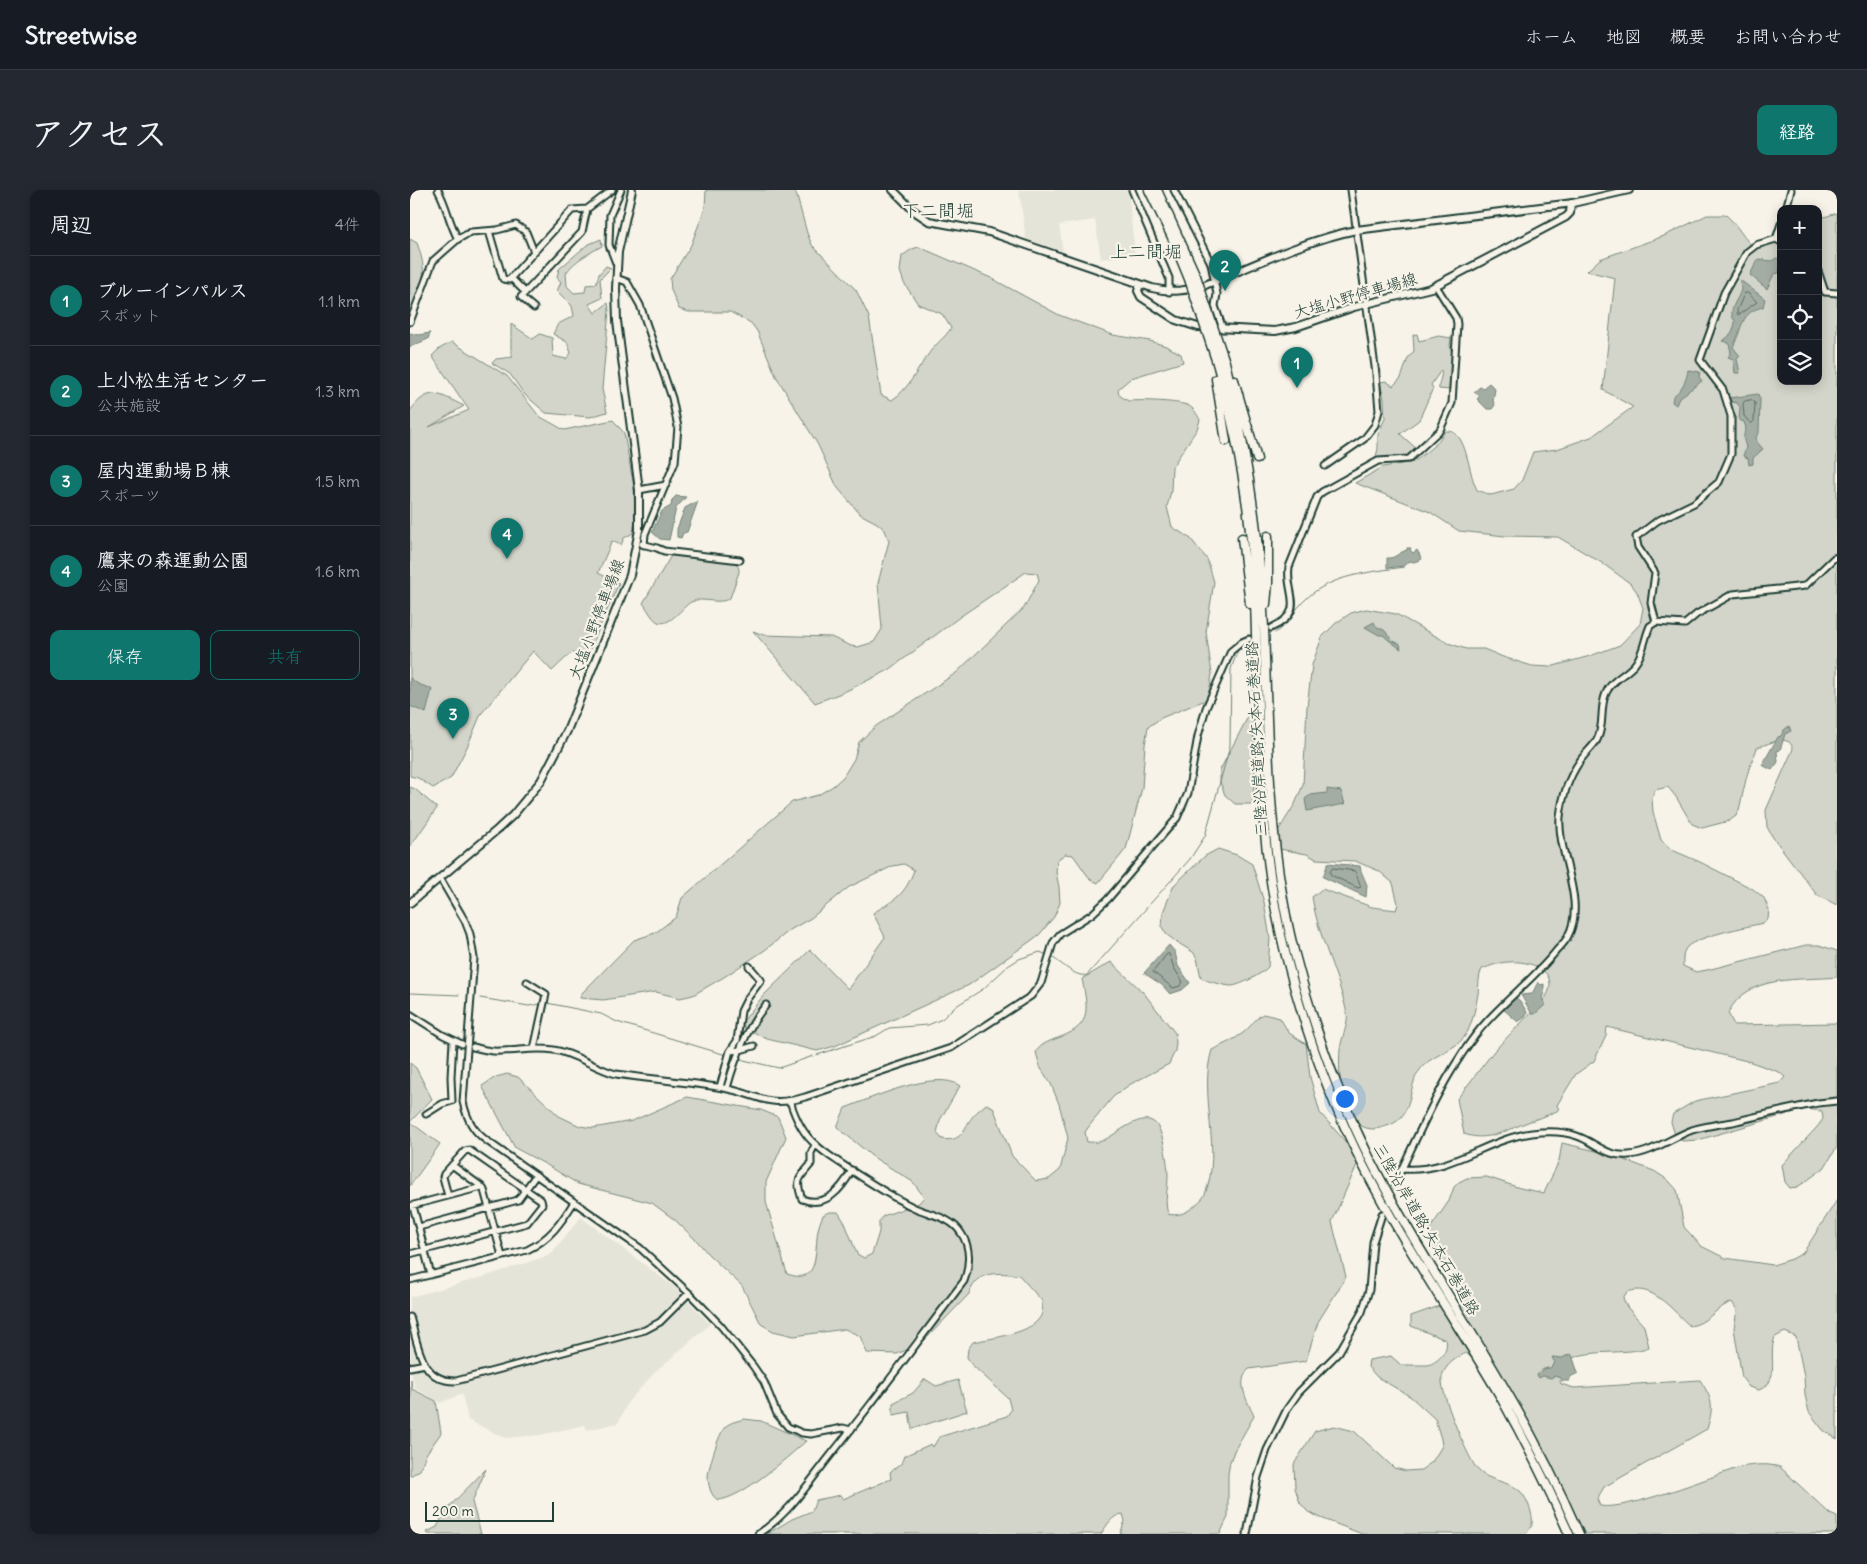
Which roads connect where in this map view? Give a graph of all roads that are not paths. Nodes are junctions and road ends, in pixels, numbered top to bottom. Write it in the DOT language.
graph roads {
  1 [pos="438,190"];
  2 [pos="612,190"];
  3 [pos="893,190"];
  4 [pos="1132,190"];
  5 [pos="1149,190"];
  6 [pos="1157,190"];
  7 [pos="1174,190"];
  8 [pos="1351,190"];
  9 [pos="1629,190"];
  10 [pos="1791,190"];
  11 [pos="620,191"];
  12 [pos="632,193"];
  13 [pos="1571,203"];
  14 [pos="1787,205"];
  15 [pos="587,209"];
  16 [pos="1356,230"];
  17 [pos="489,231"];
  18 [pos="458,239"];
  19 [pos="1777,241"];
  20 [pos="534,252"];
  21 [pos="616,263"];
  22 [pos="511,278"];
  23 [pos="616,278"];
  24 [pos="1192,278"];
  25 [pos="1215,281"];
  26 [pos="1822,283"];
  27 [pos="1140,284"];
  28 [pos="1436,286"];
  29 [pos="524,292"];
  30 [pos="1169,292"];
  31 [pos="1837,293"];
  32 [pos="1366,304"];
  33 [pos="534,308"];
  34 [pos="410,322"];
  35 [pos="1223,329"];
  36 [pos="1223,362"];
  37 [pos="1226,441"];
  38 [pos="1257,459"];
  39 [pos="1325,466"];
  40 [pos="666,485"];
  41 [pos="639,490"];
  42 [pos="1268,536"];
  43 [pos="1242,538"];
  44 [pos="640,544"];
  45 [pos="1837,557"];
  46 [pos="740,560"];
  47 [pos="1656,622"];
  48 [pos="1267,627"];
  49 [pos="1249,639"];
  50 [pos="1258,690"];
  51 [pos="1265,786"];
  52 [pos="440,878"];
  53 [pos="1276,884"];
  54 [pos="410,904"];
  55 [pos="749,966"];
  56 [pos="527,982"];
  57 [pos="766,1005"];
  58 [pos="410,1014"];
  59 [pos="453,1041"];
  60 [pos="462,1044"];
  61 [pos="754,1046"];
  62 [pos="473,1047"];
  63 [pos="534,1049"];
  64 [pos="740,1050"];
  65 [pos="730,1051"];
  66 [pos="720,1087"];
  67 [pos="727,1088"];
  68 [pos="1837,1101"];
  69 [pos="790,1102"];
  70 [pos="426,1114"];
  71 [pos="815,1145"];
  72 [pos="452,1165"];
  73 [pos="1402,1169"];
  74 [pos="852,1170"];
  75 [pos="536,1175"];
  76 [pos="1395,1183"];
  77 [pos="482,1187"];
  78 [pos="526,1190"];
  79 [pos="448,1196"];
  80 [pos="574,1202"];
  81 [pos="411,1206"];
  82 [pos="489,1208"];
  83 [pos="1382,1214"];
  84 [pos="419,1227"];
  85 [pos="495,1232"];
  86 [pos="425,1250"];
  87 [pos="410,1254"];
  88 [pos="502,1256"];
  89 [pos="431,1275"];
  90 [pos="410,1280"];
  91 [pos="689,1292"];
  92 [pos="410,1317"];
  93 [pos="424,1364"];
  94 [pos="410,1367"];
  95 [pos="851,1430"];
  96 [pos="758,1534"];
  97 [pos="1247,1534"];
  98 [pos="1569,1534"];
  99 [pos="1579,1534"];
  1 -- 18 [label="street"];
  2 -- 11 [label="street"];
  2 -- 15 [label="street"];
  3 -- 27 [label="main road"];
  4 -- 30 [label="street"];
  5 -- 24 [label="highway, 三陸沿岸道路;矢本石巻道路"];
  6 -- 24 [label="highway, 三陸沿岸道路;矢本石巻道路"];
  7 -- 25 [label="street"];
  8 -- 16 [label="street"];
  9 -- 13 [label="main road"];
  10 -- 14 [label="street"];
  11 -- 12 [label="street"];
  11 -- 21 [label="street"];
  12 -- 21 [label="main road, 大塩小野停車場線"];
  13 -- 16 [label="main road"];
  13 -- 28 [label="main road, 大塩小野停車場線"];
  15 -- 20 [label="street"];
  15 -- 29 [label="street"];
  16 -- 25 [label="main road"];
  16 -- 32 [label="street"];
  17 -- 18 [label="street"];
  17 -- 20 [label="street"];
  17 -- 22 [label="street"];
  18 -- 34 [label="street"];
  19 -- 47 [label="street"];
  20 -- 22 [label="street"];
  21 -- 23 [label="main road, 大塩小野停車場線"];
  22 -- 29 [label="street"];
  23 -- 40 [label="street"];
  23 -- 41 [label="main road, 大塩小野停車場線"];
  24 -- 36 [label="highway, 三陸沿岸道路;矢本石巻道路, bridge"];
  24 -- 36 [label="highway, 三陸沿岸道路;矢本石巻道路, bridge"];
  25 -- 30 [label="main road"];
  25 -- 35 [label="street"];
  26 -- 31 [label="street"];
  27 -- 30 [label="main road"];
  27 -- 35 [label="main road, 大塩小野停車場線"];
  28 -- 32 [label="main road, 大塩小野停車場線"];
  28 -- 48 [label="street"];
  29 -- 33 [label="street"];
  32 -- 35 [label="main road, 大塩小野停車場線"];
  32 -- 39 [label="street"];
  36 -- 37 [label="highway"];
  36 -- 38 [label="highway"];
  36 -- 48 [label="highway, 三陸沿岸道路;矢本石巻道路"];
  36 -- 50 [label="highway, 三陸沿岸道路;矢本石巻道路"];
  40 -- 41 [label="street"];
  40 -- 44 [label="street"];
  41 -- 44 [label="main road, 大塩小野停車場線"];
  42 -- 48 [label="highway"];
  43 -- 50 [label="highway"];
  44 -- 46 [label="street"];
  44 -- 52 [label="main road, 大塩小野停車場線"];
  45 -- 47 [label="street"];
  47 -- 73 [label="street"];
  48 -- 51 [label="highway, 三陸沿岸道路;矢本石巻道路"];
  49 -- 69 [label="street"];
  50 -- 51 [label="highway, 三陸沿岸道路;矢本石巻道路"];
  51 -- 53 [label="highway, 三陸沿岸道路;矢本石巻道路"];
  52 -- 54 [label="main road, 大塩小野停車場線"];
  52 -- 75 [label="street"];
  53 -- 98 [label="highway, 三陸沿岸道路;矢本石巻道路"];
  53 -- 99 [label="highway, 三陸沿岸道路;矢本石巻道路"];
  55 -- 65 [label="street"];
  56 -- 63 [label="street"];
  57 -- 64 [label="street"];
  58 -- 59 [label="street"];
  59 -- 60 [label="street"];
  59 -- 70 [label="street"];
  61 -- 64 [label="street"];
  62 -- 63 [label="street"];
  63 -- 66 [label="street"];
  64 -- 65 [label="street"];
  64 -- 67 [label="street"];
  65 -- 66 [label="street"];
  66 -- 67 [label="street"];
  67 -- 69 [label="street"];
  68 -- 73 [label="street"];
  69 -- 71 [label="street"];
  71 -- 74 [label="street"];
  71 -- 74 [label="street"];
  72 -- 77 [label="street"];
  72 -- 78 [label="street"];
  72 -- 79 [label="street"];
  73 -- 76 [label="street"];
  74 -- 95 [label="street"];
  75 -- 78 [label="street"];
  75 -- 80 [label="street"];
  77 -- 79 [label="street"];
  77 -- 82 [label="street"];
  78 -- 82 [label="street"];
  78 -- 85 [label="street"];
  79 -- 81 [label="street"];
  80 -- 88 [label="street"];
  80 -- 91 [label="street"];
  81 -- 84 [label="street"];
  82 -- 84 [label="street"];
  82 -- 85 [label="street"];
  83 -- 97 [label="street"];
  84 -- 86 [label="street"];
  85 -- 86 [label="street"];
  85 -- 88 [label="street"];
  86 -- 87 [label="street"];
  86 -- 89 [label="street"];
  88 -- 89 [label="street"];
  89 -- 90 [label="street"];
  91 -- 93 [label="street"];
  91 -- 95 [label="street"];
  92 -- 93 [label="street"];
  93 -- 94 [label="street"];
  95 -- 96 [label="street"];
}
